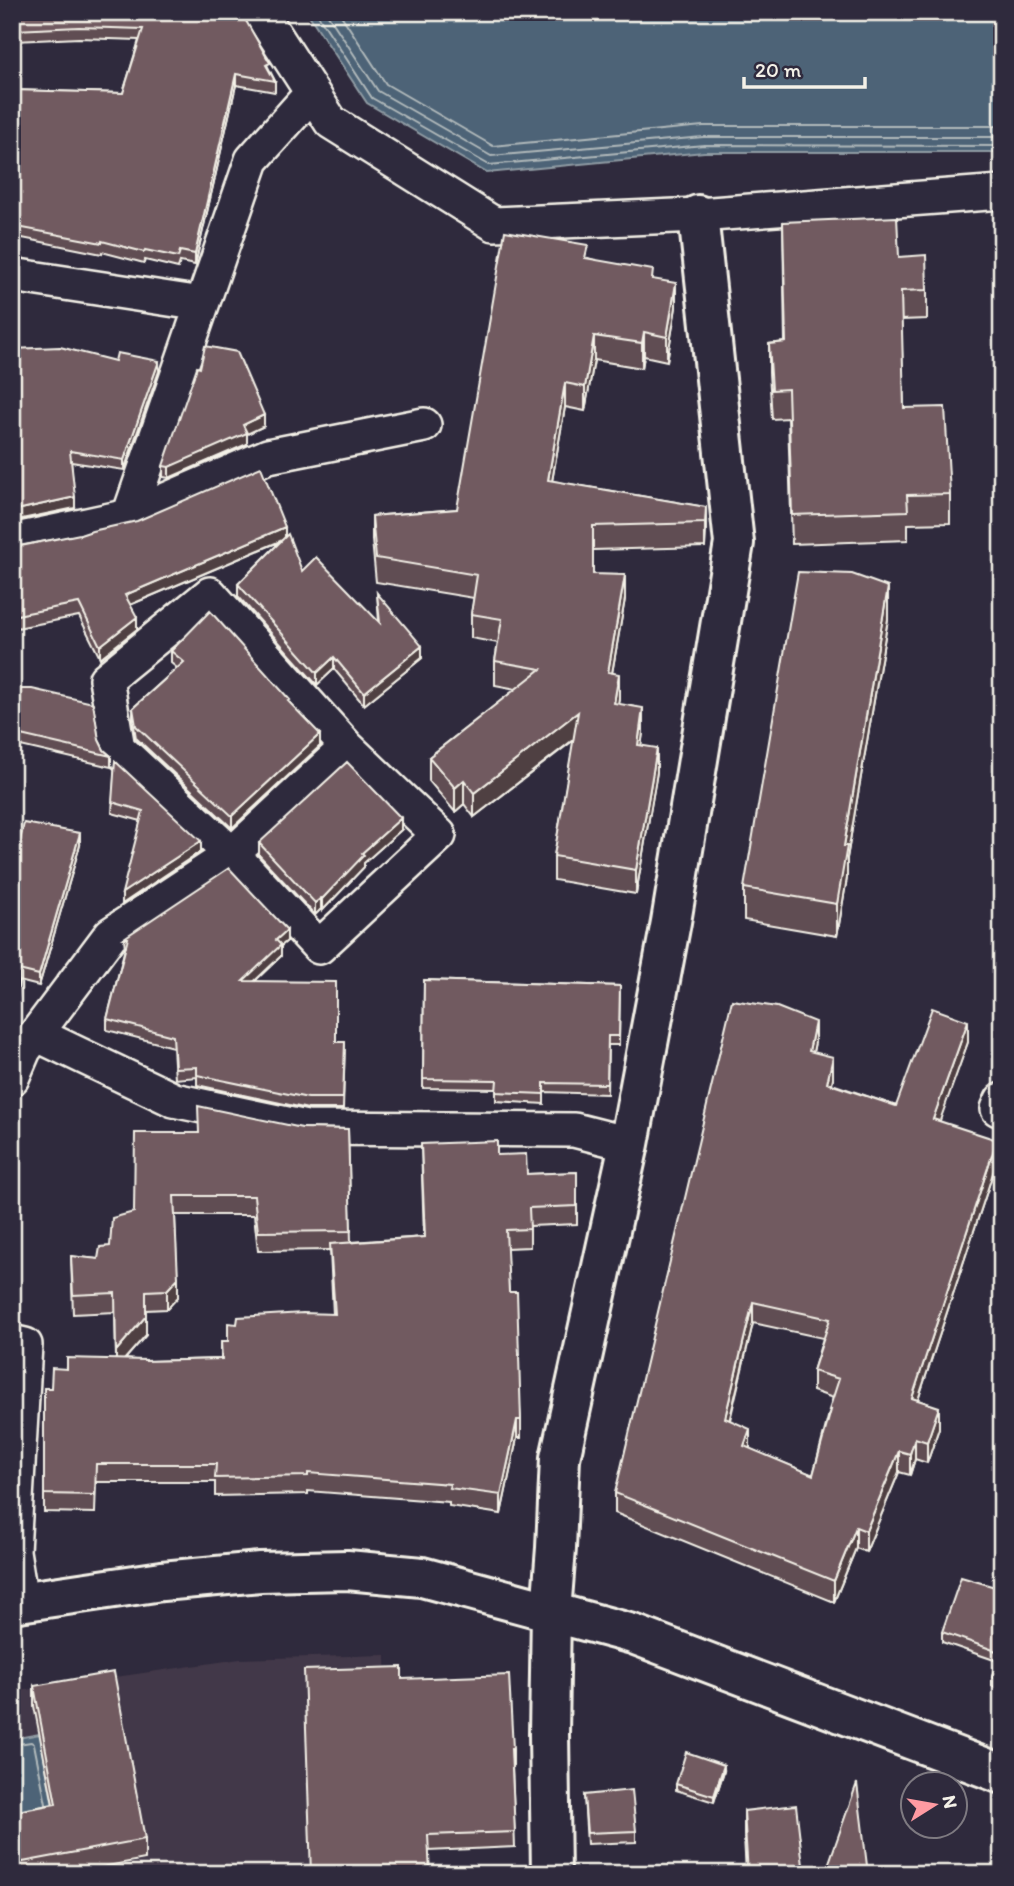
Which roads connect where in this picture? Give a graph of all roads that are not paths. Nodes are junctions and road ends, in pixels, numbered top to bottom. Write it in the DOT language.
graph roads {
  1 [pos="260,12"];
  2 [pos="312,93"];
  3 [pos="1002,192"];
  4 [pos="698,215"];
  5 [pos="12,275"];
  6 [pos="202,304"];
  7 [pos="424,425"];
  8 [pos="129,516"];
  9 [pos="12,541"];
  10 [pos="347,747"];
  11 [pos="232,854"];
  12 [pos="36,1034"];
  13 [pos="12,1078"];
  14 [pos="1002,1100"];
  15 [pos="1002,1110"];
  16 [pos="629,1144"];
  17 [pos="12,1342"];
  18 [pos="17,1602"];
  19 [pos="551,1612"];
  20 [pos="1002,1774"];
  21 [pos="551,1874"];
  1 -- 2 [label="street"];
  2 -- 4 [label="street"];
  2 -- 6 [label="street"];
  3 -- 4 [label="street"];
  4 -- 16 [label="street"];
  5 -- 6 [label="street"];
  6 -- 8 [label="street"];
  7 -- 8 [label="street"];
  8 -- 9 [label="street"];
  10 -- 11 [label="street"];
  10 -- 11 [label="street"];
  10 -- 11 [label="street"];
  11 -- 12 [label="street"];
  12 -- 13 [label="street"];
  12 -- 16 [label="street"];
  14 -- 15 [label="street"];
  16 -- 19 [label="street"];
  17 -- 18 [label="street"];
  18 -- 19 [label="street"];
  19 -- 20 [label="street"];
  19 -- 21 [label="street"];
}
